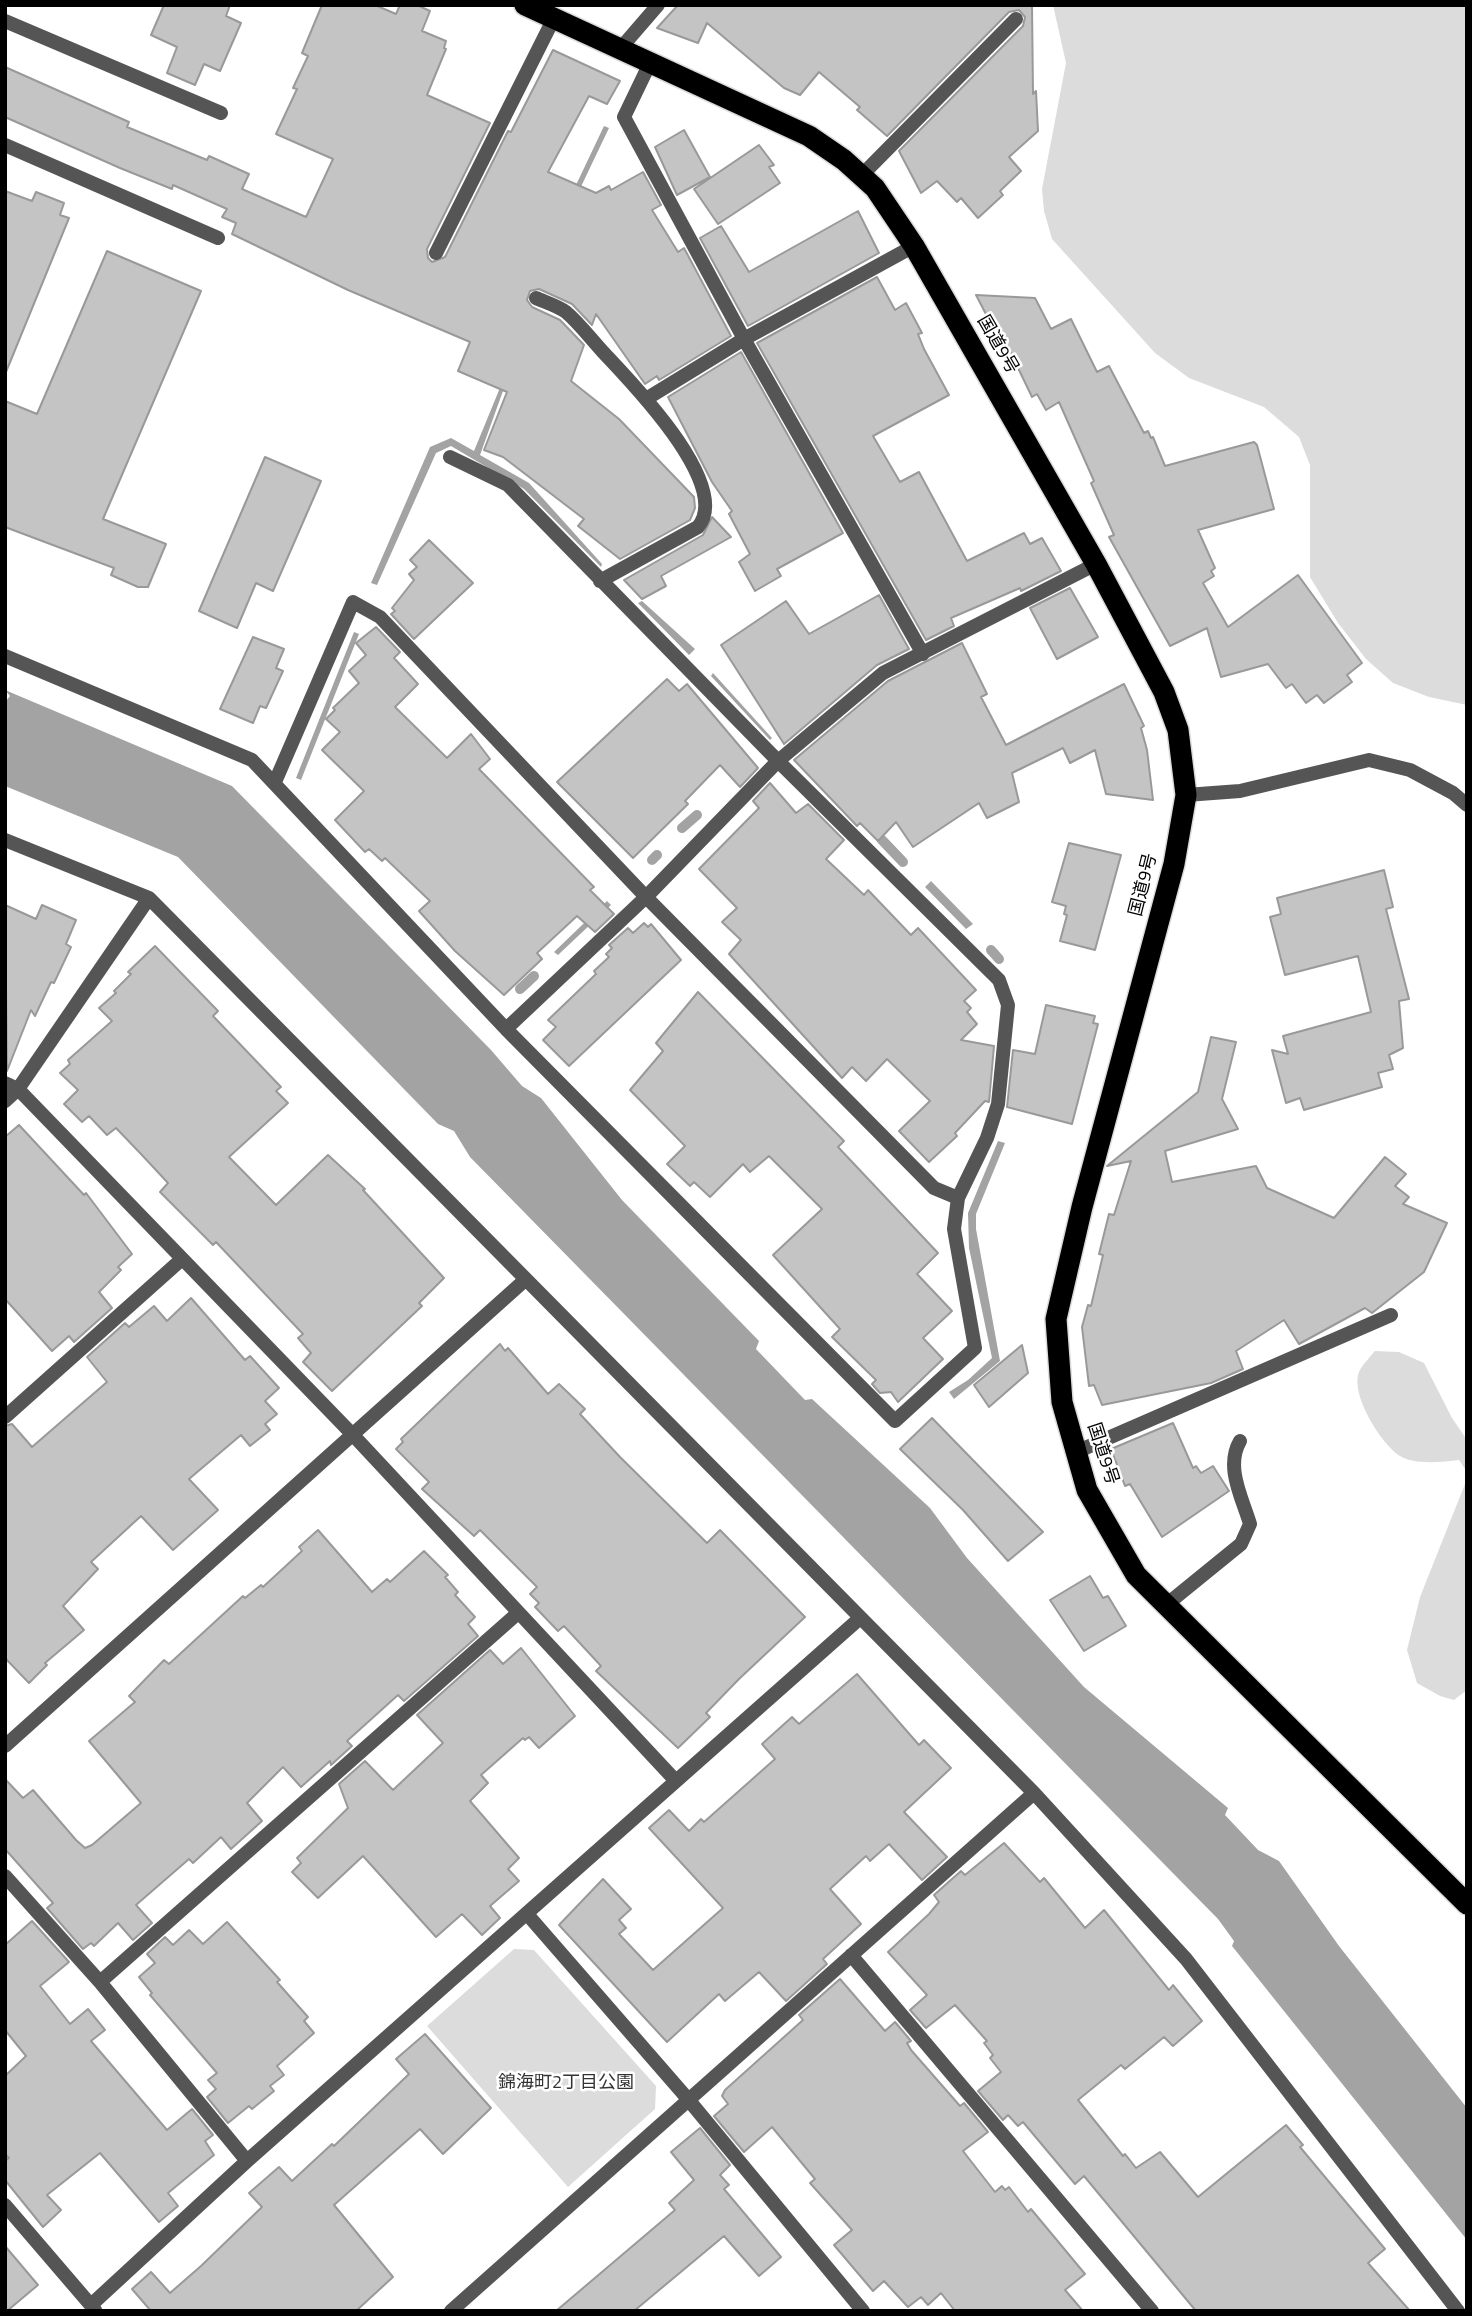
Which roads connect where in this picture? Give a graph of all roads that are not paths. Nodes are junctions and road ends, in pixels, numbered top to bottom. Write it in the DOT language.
graph roads {
  1 [pos="524,5"];
  2 [pos="659,5"];
  3 [pos="554,18"];
  4 [pos="1016,19"];
  5 [pos="5,21"];
  6 [pos="620,49"];
  7 [pos="650,63"];
  8 [pos="221,113"];
  9 [pos="5,145"];
  10 [pos="862,175"];
  11 [pos="218,238"];
  12 [pos="914,246"];
  13 [pos="436,253"];
  14 [pos="536,298"];
  15 [pos="744,339"];
  16 [pos="646,398"];
  17 [pos="450,457"];
  18 [pos="1096,564"];
  19 [pos="600,581"];
  20 [pos="922,654"];
  21 [pos="5,656"];
  22 [pos="778,761"];
  23 [pos="275,782"];
  24 [pos="1186,795"];
  25 [pos="1467,805"];
  26 [pos="5,840"];
  27 [pos="646,897"];
  28 [pos="149,898"];
  29 [pos="506,1029"];
  30 [pos="12,1086"];
  31 [pos="5,1101"];
  32 [pos="958,1198"];
  33 [pos="181,1259"];
  34 [pos="525,1280"];
  35 [pos="1391,1315"];
  36 [pos="5,1418"];
  37 [pos="353,1435"];
  38 [pos="1240,1441"];
  39 [pos="1076,1452"];
  40 [pos="1166,1605"];
  41 [pos="518,1613"];
  42 [pos="859,1619"];
  43 [pos="5,1746"];
  44 [pos="675,1780"];
  45 [pos="1034,1793"];
  46 [pos="5,1877"];
  47 [pos="1467,1903"];
  48 [pos="527,1914"];
  49 [pos="851,1955"];
  50 [pos="100,1982"];
  51 [pos="687,2098"];
  52 [pos="247,2161"];
  53 [pos="5,2205"];
  54 [pos="93,2308"];
  55 [pos="451,2311"];
  56 [pos="863,2311"];
  57 [pos="1152,2311"];
  58 [pos="1458,2311"];
  1 -- 3 [label="highway, 国道9号"];
  2 -- 6 [label="street"];
  3 -- 6 [label="highway, 国道9号"];
  3 -- 13 [label="street"];
  4 -- 10 [label="street"];
  5 -- 8 [label="street"];
  6 -- 7 [label="highway, 国道9号"];
  7 -- 10 [label="highway, 国道9号"];
  7 -- 15 [label="street"];
  9 -- 11 [label="street"];
  10 -- 12 [label="highway, 国道9号"];
  12 -- 15 [label="street"];
  12 -- 18 [label="highway, 国道9号"];
  14 -- 16 [label="street"];
  15 -- 16 [label="street"];
  15 -- 20 [label="street"];
  16 -- 19 [label="street"];
  17 -- 19 [label="street"];
  18 -- 20 [label="street"];
  18 -- 24 [label="highway, 国道9号"];
  19 -- 22 [label="street"];
  20 -- 22 [label="street"];
  21 -- 23 [label="street"];
  22 -- 27 [label="street"];
  22 -- 32 [label="street"];
  23 -- 27 [label="street"];
  23 -- 29 [label="street"];
  24 -- 25 [label="street"];
  24 -- 39 [label="highway, 国道9号"];
  26 -- 28 [label="street"];
  27 -- 29 [label="street"];
  27 -- 32 [label="street"];
  28 -- 30 [label="street"];
  28 -- 34 [label="street"];
  29 -- 32 [label="street"];
  30 -- 31 [label="street"];
  30 -- 33 [label="street"];
  33 -- 36 [label="street"];
  33 -- 37 [label="street"];
  34 -- 37 [label="street"];
  34 -- 42 [label="street"];
  35 -- 39 [label="street"];
  37 -- 41 [label="street"];
  37 -- 43 [label="street"];
  38 -- 40 [label="street"];
  39 -- 40 [label="highway, 国道9号"];
  40 -- 47 [label="highway, 国道9号"];
  41 -- 44 [label="street"];
  41 -- 50 [label="street"];
  42 -- 44 [label="street"];
  42 -- 45 [label="street"];
  44 -- 48 [label="street"];
  45 -- 49 [label="street"];
  45 -- 58 [label="street"];
  46 -- 50 [label="street"];
  48 -- 51 [label="street"];
  48 -- 52 [label="street"];
  49 -- 51 [label="street"];
  49 -- 57 [label="street"];
  50 -- 52 [label="street"];
  51 -- 55 [label="street"];
  51 -- 56 [label="street"];
  52 -- 54 [label="street"];
  53 -- 54 [label="street"];
}
